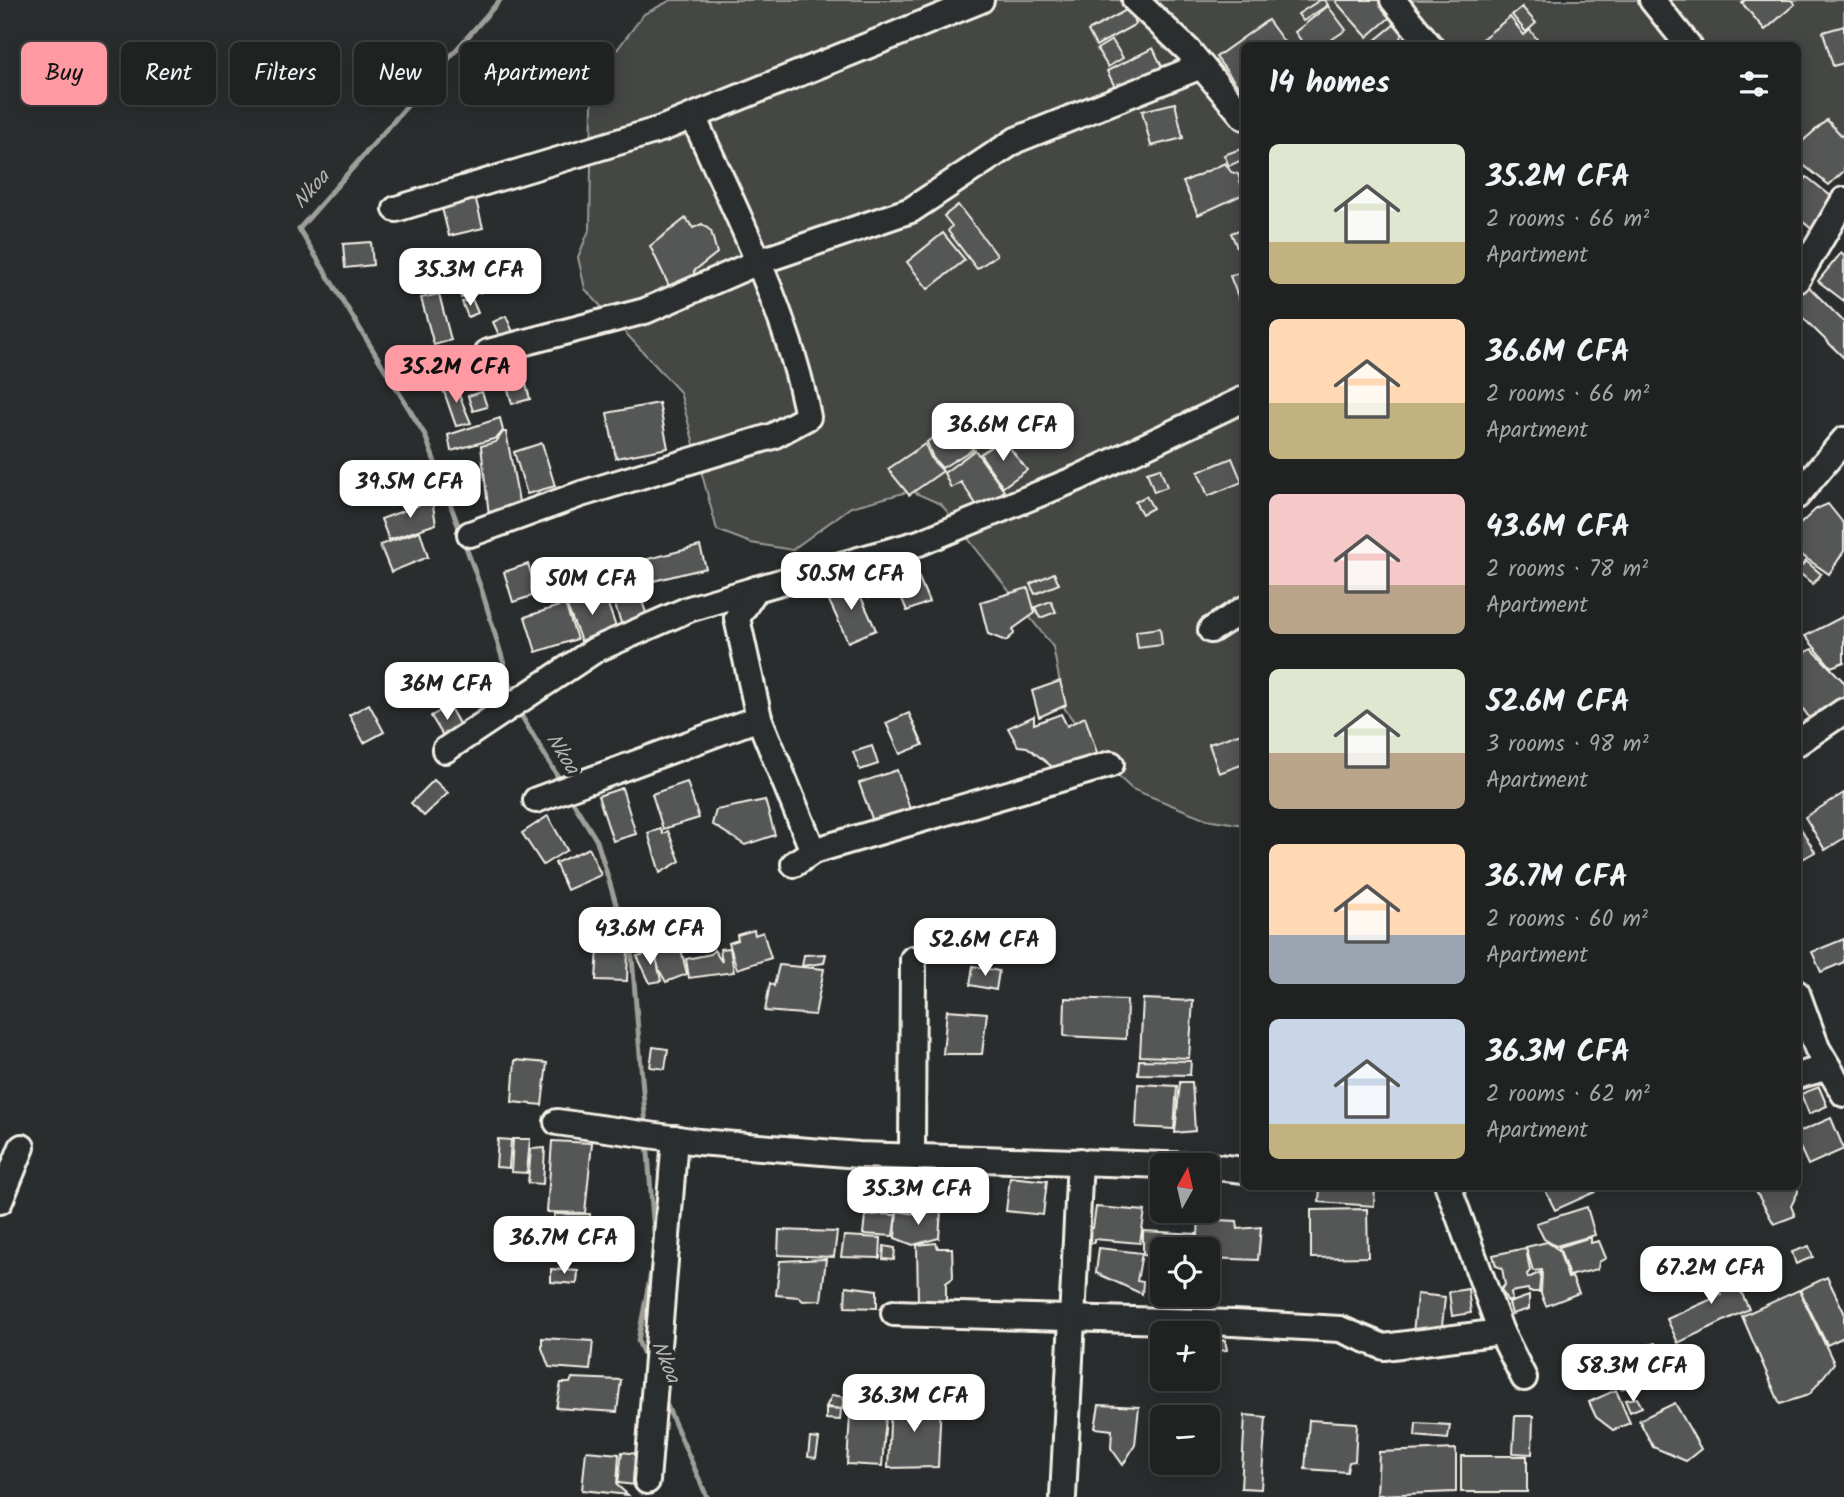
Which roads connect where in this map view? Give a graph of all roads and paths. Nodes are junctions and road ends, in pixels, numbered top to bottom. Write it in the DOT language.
graph roads {
  1 [pos="982,0"];
  2 [pos="1135,0"];
  3 [pos="1393,0"];
  4 [pos="1652,0"];
  5 [pos="1427,42"];
  6 [pos="1686,42"];
  7 [pos="1201,66"];
  8 [pos="1241,113"];
  9 [pos="693,116"];
  10 [pos="1844,200"];
  11 [pos="396,209"];
  12 [pos="758,262"];
  13 [pos="1801,273"];
  14 [pos="488,352"];
  15 [pos="1241,400"];
  16 [pos="1844,440"];
  17 [pos="1801,491"];
  18 [pos="470,534"];
  19 [pos="756,589"];
  20 [pos="1241,611"];
  21 [pos="1211,631"];
  22 [pos="1844,711"];
  23 [pos="760,718"];
  24 [pos="1801,740"];
  25 [pos="445,750"];
  26 [pos="1111,764"];
  27 [pos="536,800"];
  28 [pos="913,959"];
  29 [pos="1801,1005"];
  30 [pos="1801,1076"];
  31 [pos="1838,1079"];
  32 [pos="557,1122"];
  33 [pos="675,1138"];
  34 [pos="22,1147"];
  35 [pos="912,1156"];
  36 [pos="1080,1161"];
  37 [pos="1150,1164"];
  38 [pos="1220,1167"];
  39 [pos="1241,1170"];
  40 [pos="1449,1190"];
  41 [pos="0,1201"];
  42 [pos="894,1313"];
  43 [pos="1072,1317"];
  44 [pos="1501,1332"];
  45 [pos="1524,1378"];
  46 [pos="647,1481"];
  47 [pos="1063,1497"];
  1 -- 9 [label="street"];
  2 -- 7 [label="street"];
  3 -- 5 [label="street"];
  4 -- 6 [label="street"];
  7 -- 8 [label="street"];
  7 -- 12 [label="street"];
  9 -- 11 [label="street"];
  9 -- 12 [label="street"];
  10 -- 13 [label="street"];
  12 -- 14 [label="street"];
  12 -- 18 [label="street"];
  15 -- 19 [label="street"];
  16 -- 17 [label="street"];
  19 -- 23 [label="street"];
  19 -- 25 [label="street"];
  20 -- 21 [label="street"];
  22 -- 24 [label="street"];
  23 -- 26 [label="street"];
  23 -- 27 [label="street"];
  28 -- 35 [label="street"];
  29 -- 31 [label="street"];
  30 -- 31 [label="street"];
  32 -- 33 [label="street"];
  33 -- 35 [label="street"];
  33 -- 46 [label="street"];
  34 -- 41 [label="street"];
  35 -- 36 [label="street"];
  36 -- 37 [label="street"];
  36 -- 43 [label="street"];
  38 -- 39 [label="street"];
  40 -- 44 [label="street"];
  42 -- 43 [label="street"];
  43 -- 44 [label="street"];
  43 -- 47 [label="street"];
  44 -- 45 [label="street"];
}
